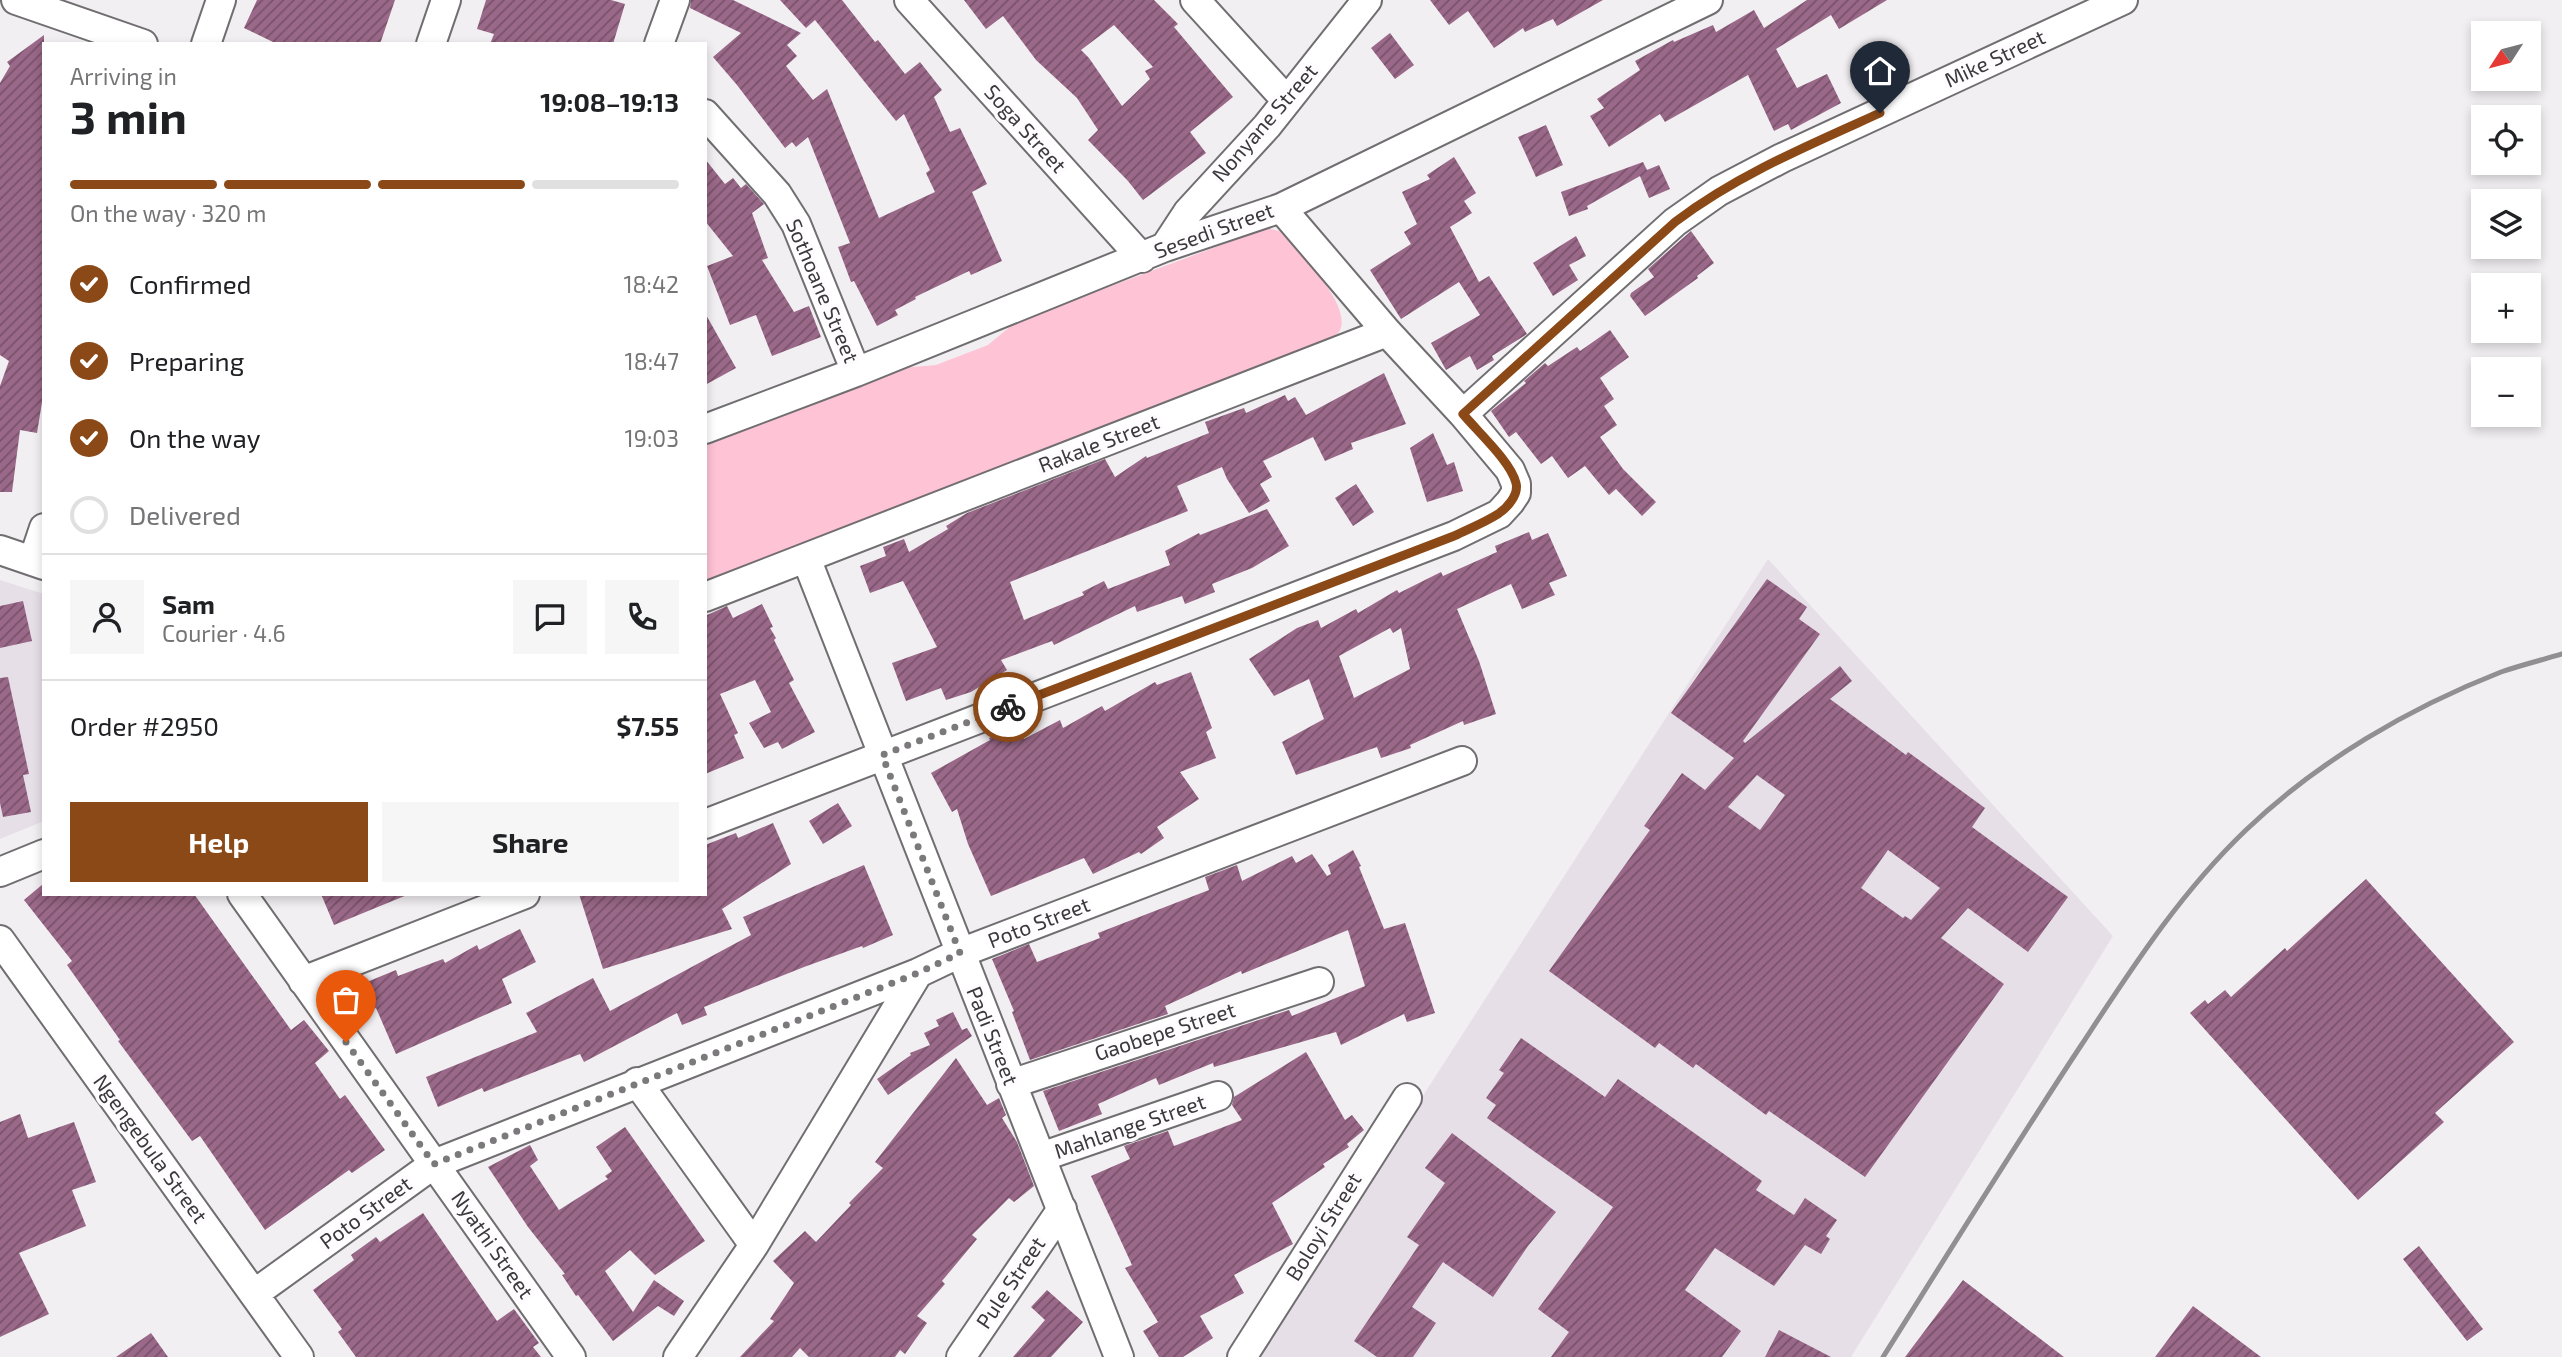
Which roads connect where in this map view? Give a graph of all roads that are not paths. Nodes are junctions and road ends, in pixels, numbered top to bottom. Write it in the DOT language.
graph roads {
  1 [pos="16,0"];
  2 [pos="221,0"];
  3 [pos="446,0"];
  4 [pos="675,0"];
  5 [pos="909,0"];
  6 [pos="1195,0"];
  7 [pos="1367,0"];
  8 [pos="1708,0"];
  9 [pos="2123,0"];
  10 [pos="137,42"];
  11 [pos="207,42"];
  12 [pos="432,42"];
  13 [pos="660,42"];
  14 [pos="1287,101"];
  15 [pos="707,116"];
  16 [pos="1281,208"];
  17 [pos="1153,252"];
  18 [pos="1387,332"];
  19 [pos="856,372"];
  20 [pos="1463,414"];
  21 [pos="707,428"];
  22 [pos="42,540"];
  23 [pos="0,550"];
  24 [pos="806,558"];
  25 [pos="38,563"];
  26 [pos="707,596"];
  27 [pos="882,755"];
  28 [pos="1462,761"];
  29 [pos="707,823"];
  30 [pos="42,855"];
  31 [pos="0,872"];
  32 [pos="243,896"];
  33 [pos="520,896"];
  34 [pos="0,940"];
  35 [pos="960,953"];
  36 [pos="918,973"];
  37 [pos="303,981"];
  38 [pos="1319,982"];
  39 [pos="637,1082"];
  40 [pos="1011,1084"];
  41 [pos="1218,1096"];
  42 [pos="1407,1098"];
  43 [pos="1041,1157"];
  44 [pos="434,1164"];
  45 [pos="1062,1209"];
  46 [pos="754,1245"];
  47 [pos="254,1294"];
  48 [pos="299,1357"];
  49 [pos="571,1357"];
  50 [pos="678,1357"];
  51 [pos="961,1357"];
  52 [pos="1119,1357"];
  53 [pos="1242,1357"];
  1 -- 10 [label="street"];
  2 -- 11 [label="street"];
  3 -- 12 [label="street"];
  4 -- 13 [label="street"];
  5 -- 17 [label="street, Soga Street"];
  6 -- 14 [label="street"];
  7 -- 14 [label="street, Nonyane Street"];
  8 -- 16 [label="street, Sesedi Street"];
  9 -- 20 [label="street, Mike Street"];
  14 -- 17 [label="street, Nonyane Street"];
  15 -- 19 [label="street, Sothoane Street"];
  16 -- 17 [label="street, Sesedi Street"];
  16 -- 18 [label="street"];
  17 -- 19 [label="street, Sesedi Street"];
  18 -- 20 [label="street"];
  18 -- 24 [label="street, Rakale Street"];
  19 -- 21 [label="street, Sesedi Street"];
  20 -- 27 [label="street"];
  22 -- 25 [label="street"];
  23 -- 25 [label="street"];
  24 -- 26 [label="street, Rakale Street"];
  24 -- 27 [label="street, Padi Street"];
  27 -- 29 [label="street"];
  27 -- 35 [label="street, Padi Street"];
  28 -- 35 [label="street, Poto Street"];
  30 -- 31 [label="street"];
  32 -- 37 [label="street, Nyathi Street"];
  33 -- 37 [label="street"];
  34 -- 47 [label="street, Ngengebula Street"];
  35 -- 36 [label="street, Poto Street"];
  35 -- 40 [label="street, Padi Street"];
  36 -- 39 [label="street, Poto Street"];
  36 -- 46 [label="street"];
  37 -- 44 [label="street, Nyathi Street"];
  38 -- 40 [label="street, Gaobepe Street"];
  39 -- 44 [label="street, Poto Street"];
  39 -- 46 [label="street"];
  40 -- 43 [label="street, Padi Street"];
  41 -- 43 [label="street, Mahlange Street"];
  42 -- 53 [label="street, Boloyi Street"];
  43 -- 45 [label="street, Padi Street"];
  44 -- 47 [label="street, Poto Street"];
  44 -- 49 [label="street, Nyathi Street"];
  45 -- 51 [label="street, Pule Street"];
  45 -- 52 [label="street, Padi Street"];
  46 -- 50 [label="street"];
  47 -- 48 [label="street, Ngengebula Street"];
}
